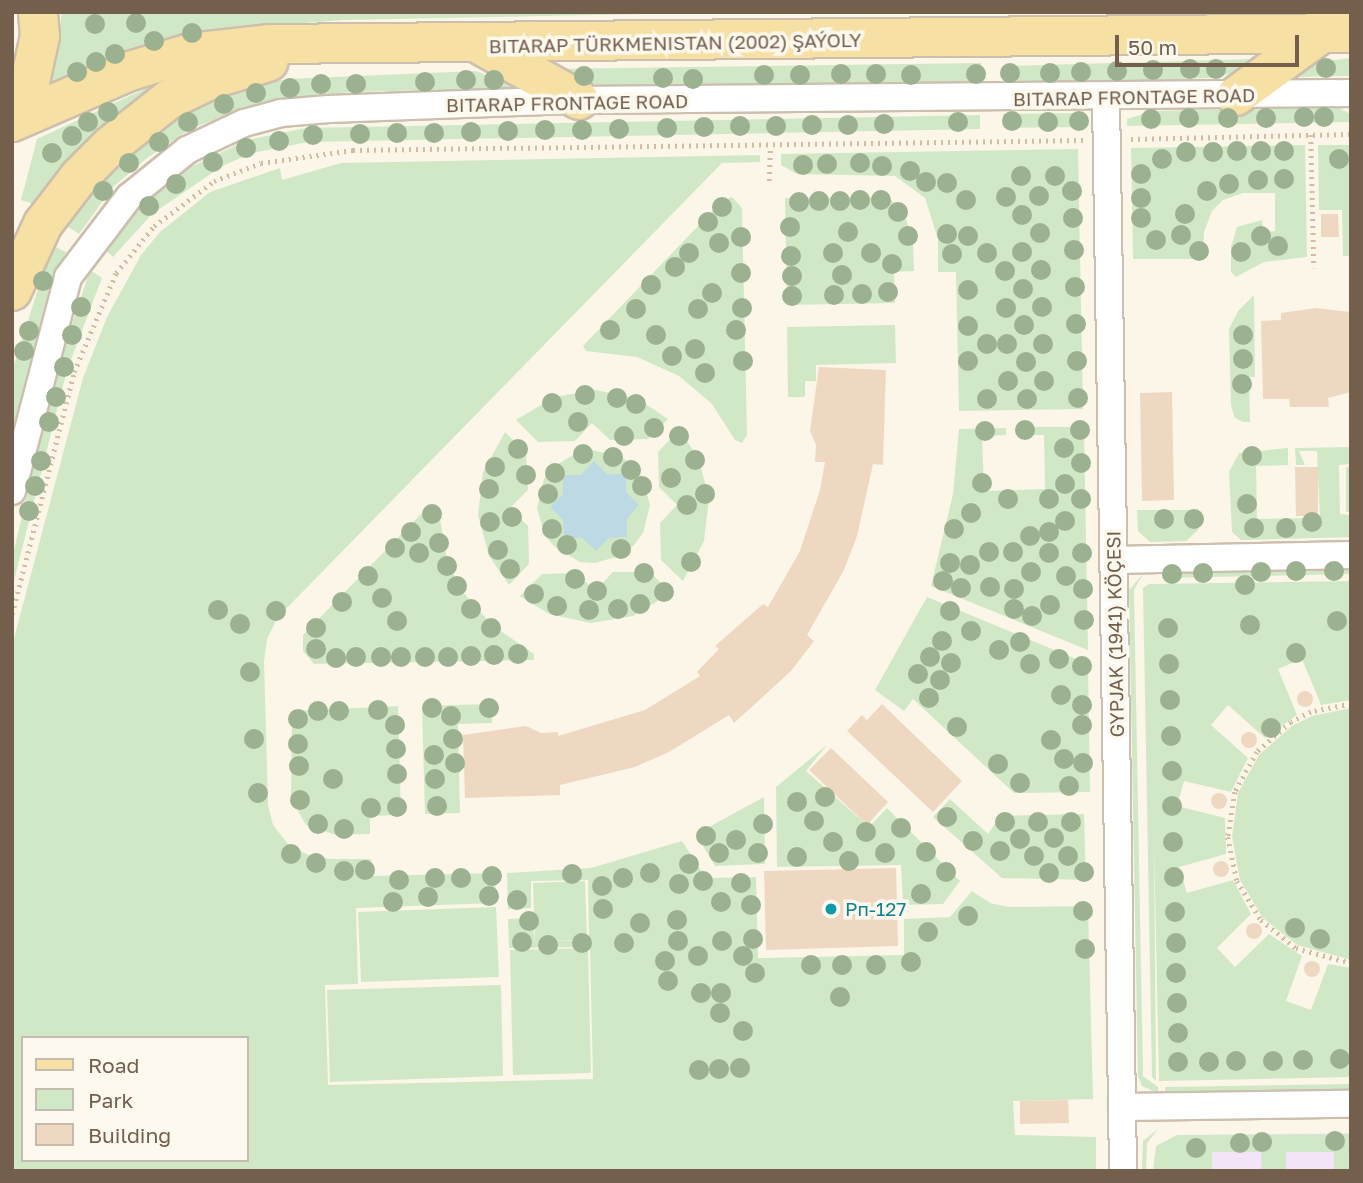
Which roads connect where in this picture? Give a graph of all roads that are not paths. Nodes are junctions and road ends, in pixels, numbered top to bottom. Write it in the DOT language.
graph roads {
  1 [pos="38,12"];
  2 [pos="1336,33"];
  3 [pos="402,45"];
  4 [pos="480,45"];
  5 [pos="1351,93"];
  6 [pos="1236,96"];
  7 [pos="1106,98"];
  8 [pos="579,100"];
  9 [pos="12,120"];
  10 [pos="12,291"];
  11 [pos="12,491"];
  12 [pos="1351,555"];
  13 [pos="1114,559"];
  14 [pos="1351,1104"];
  15 [pos="1122,1107"];
  16 [pos="1123,1171"];
  1 -- 9 [label="main road"];
  2 -- 4 [label="main road, BITARAP TÜRKMENISTAN (2002) ŞAÝOLY"];
  2 -- 6 [label="main road"];
  3 -- 4 [label="main road, BITARAP TÜRKMENISTAN (2002) ŞAÝOLY"];
  3 -- 9 [label="main road, BITARAP TÜRKMENISTAN (2002) ŞAÝOLY"];
  3 -- 10 [label="main road"];
  4 -- 8 [label="main road"];
  5 -- 6 [label="street, BITARAP FRONTAGE ROAD"];
  6 -- 7 [label="street, BITARAP FRONTAGE ROAD"];
  7 -- 8 [label="street, BITARAP FRONTAGE ROAD"];
  7 -- 13 [label="street, GYPJAK (1941) KÖÇESI"];
  8 -- 11 [label="street, BITARAP FRONTAGE ROAD"];
  12 -- 13 [label="street"];
  13 -- 15 [label="street, GYPJAK (1941) KÖÇESI"];
  14 -- 15 [label="street"];
  15 -- 16 [label="street, GYPJAK (1941) KÖÇESI"];
}
